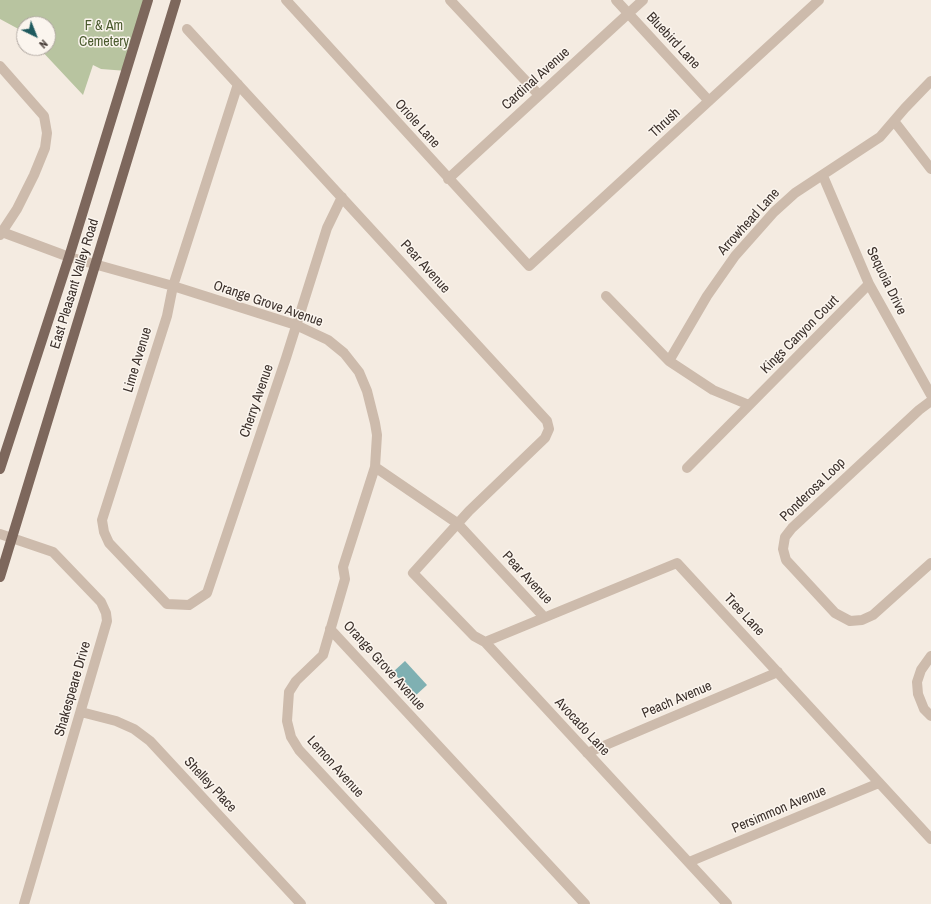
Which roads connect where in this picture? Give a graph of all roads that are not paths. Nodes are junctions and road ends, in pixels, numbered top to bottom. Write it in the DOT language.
graph roads {
  1 [pos="148,0"];
  2 [pos="176,0"];
  3 [pos="286,0"];
  4 [pos="450,0"];
  5 [pos="616,0"];
  6 [pos="643,0"];
  7 [pos="819,0"];
  8 [pos="628,14"];
  9 [pos="187,29"];
  10 [pos="0,66"];
  11 [pos="931,81"];
  12 [pos="238,84"];
  13 [pos="539,95"];
  14 [pos="709,101"];
  15 [pos="894,122"];
  16 [pos="931,169"];
  17 [pos="823,176"];
  18 [pos="448,179"];
  19 [pos="342,197"];
  20 [pos="1,234"];
  21 [pos="69,257"];
  22 [pos="96,264"];
  23 [pos="529,266"];
  24 [pos="869,284"];
  25 [pos="173,286"];
  26 [pos="606,296"];
  27 [pos="296,325"];
  28 [pos="669,361"];
  29 [pos="931,395"];
  30 [pos="931,401"];
  31 [pos="749,405"];
  32 [pos="375,467"];
  33 [pos="687,468"];
  34 [pos="0,469"];
  35 [pos="457,523"];
  36 [pos="0,534"];
  37 [pos="12,538"];
  38 [pos="931,563"];
  39 [pos="0,577"];
  40 [pos="189,605"];
  41 [pos="544,617"];
  42 [pos="330,629"];
  43 [pos="485,642"];
  44 [pos="931,656"];
  45 [pos="778,672"];
  46 [pos="81,712"];
  47 [pos="931,716"];
  48 [pos="587,753"];
  49 [pos="879,783"];
  50 [pos="931,839"];
  51 [pos="688,862"];
  52 [pos="24,904"];
  53 [pos="301,904"];
  54 [pos="442,904"];
  55 [pos="585,904"];
  56 [pos="727,904"];
  1 -- 21 [label="main road, East Pleasant Valley Road"];
  2 -- 22 [label="main road, East Pleasant Valley Road"];
  3 -- 18 [label="street, Oriole Lane"];
  4 -- 13 [label="street"];
  5 -- 8 [label="street, Bluebird Lane"];
  6 -- 8 [label="street, Cardinal Avenue"];
  7 -- 14 [label="street, Thrush"];
  8 -- 13 [label="street, Cardinal Avenue"];
  8 -- 14 [label="street, Bluebird Lane"];
  9 -- 12 [label="street, Pear Avenue"];
  10 -- 20 [label="street"];
  11 -- 15 [label="street, Arrowhead Lane"];
  12 -- 19 [label="street, Pear Avenue"];
  12 -- 25 [label="street, Lime Avenue"];
  13 -- 18 [label="street, Cardinal Avenue"];
  14 -- 23 [label="street, Thrush"];
  15 -- 16 [label="street"];
  15 -- 17 [label="street, Arrowhead Lane"];
  17 -- 24 [label="street, Sequoia Drive"];
  17 -- 28 [label="street, Arrowhead Lane"];
  18 -- 23 [label="street, Oriole Lane"];
  19 -- 27 [label="street, Cherry Avenue"];
  19 -- 35 [label="street, Pear Avenue"];
  20 -- 21 [label="street, Orange Grove Avenue"];
  21 -- 22 [label="street, Orange Grove Avenue"];
  21 -- 34 [label="main road, East Pleasant Valley Road"];
  22 -- 25 [label="street, Orange Grove Avenue"];
  22 -- 37 [label="main road, East Pleasant Valley Road"];
  24 -- 29 [label="street, Sequoia Drive"];
  24 -- 31 [label="street, Kings Canyon Court"];
  25 -- 27 [label="street, Orange Grove Avenue"];
  25 -- 40 [label="street, Lime Avenue"];
  26 -- 28 [label="street"];
  27 -- 32 [label="street, Orange Grove Avenue"];
  27 -- 40 [label="street, Cherry Avenue"];
  28 -- 31 [label="street"];
  30 -- 38 [label="street, Ponderosa Loop"];
  31 -- 33 [label="street, Kings Canyon Court"];
  32 -- 35 [label="street, Pear Avenue"];
  32 -- 42 [label="street, Orange Grove Avenue"];
  35 -- 41 [label="street, Pear Avenue"];
  35 -- 43 [label="street, Avocado Lane"];
  36 -- 37 [label="street, Shakespeare Drive"];
  37 -- 39 [label="main road, East Pleasant Valley Road"];
  37 -- 46 [label="street, Shakespeare Drive"];
  41 -- 43 [label="street, Tree Lane"];
  41 -- 45 [label="street, Tree Lane"];
  42 -- 54 [label="street, Lemon Avenue"];
  42 -- 55 [label="street, Orange Grove Avenue"];
  43 -- 48 [label="street, Avocado Lane"];
  44 -- 47 [label="street"];
  45 -- 48 [label="street, Peach Avenue"];
  45 -- 49 [label="street, Tree Lane"];
  46 -- 52 [label="street, Shakespeare Drive"];
  46 -- 53 [label="street, Shelley Place"];
  48 -- 51 [label="street, Avocado Lane"];
  49 -- 50 [label="street, Tree Lane"];
  49 -- 51 [label="street, Persimmon Avenue"];
  51 -- 56 [label="street, Avocado Lane"];
}
